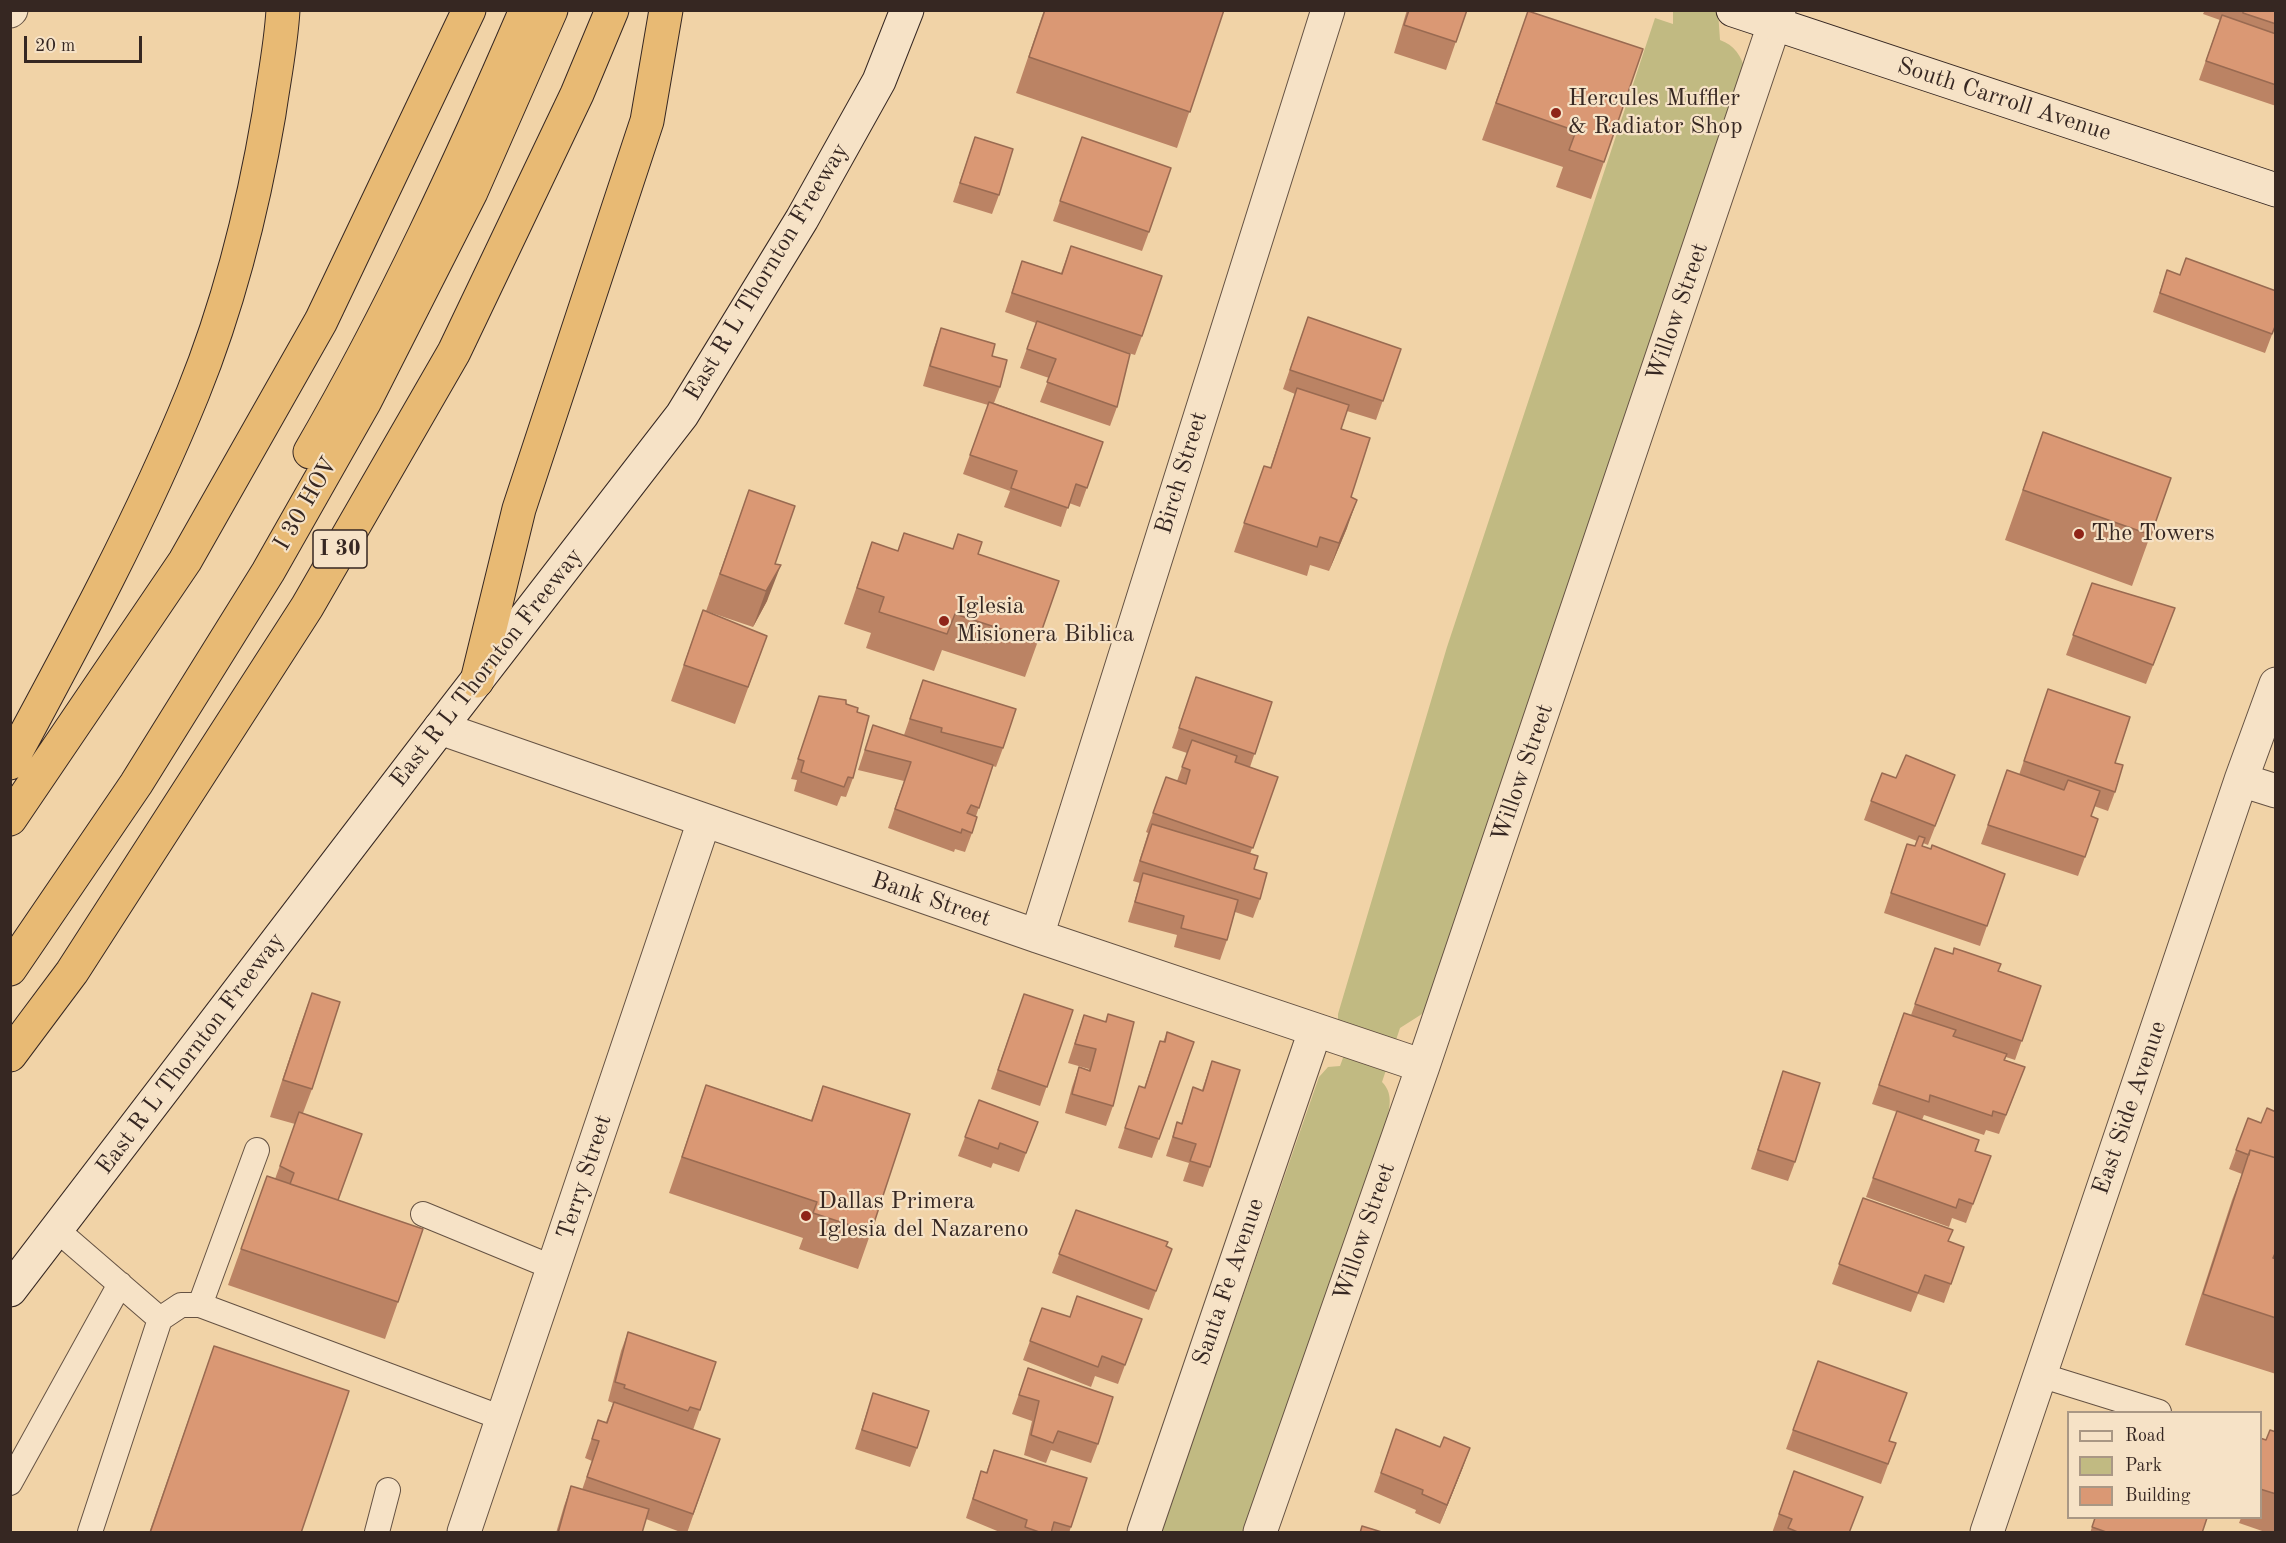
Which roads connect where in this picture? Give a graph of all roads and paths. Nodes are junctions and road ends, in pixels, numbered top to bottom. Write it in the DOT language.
graph roads {
  1 [pos="283,10"];
  2 [pos="469,10"];
  3 [pos="526,10"];
  4 [pos="551,10"];
  5 [pos="612,10"];
  6 [pos="666,10"];
  7 [pos="907,10"];
  8 [pos="1328,10"];
  9 [pos="1733,10"];
  10 [pos="1777,17"];
  11 [pos="2276,190"];
  12 [pos="477,681"];
  13 [pos="2276,684"];
  14 [pos="440,728"];
  15 [pos="10,763"];
  16 [pos="2241,780"];
  17 [pos="2276,791"];
  18 [pos="10,819"];
  19 [pos="704,821"];
  20 [pos="10,929"];
  21 [pos="1036,936"];
  22 [pos="10,969"];
  23 [pos="1315,1031"];
  24 [pos="10,1055"];
  25 [pos="1423,1066"];
  26 [pos="257,1150"];
  27 [pos="423,1214"];
  28 [pos="57,1230"];
  29 [pos="554,1268"];
  30 [pos="120,1284"];
  31 [pos="10,1290"];
  32 [pos="200,1305"];
  33 [pos="160,1319"];
  34 [pos="2040,1375"];
  35 [pos="2153,1411"];
  36 [pos="502,1418"];
  37 [pos="10,1483"];
  38 [pos="388,1490"];
  39 [pos="90,1533"];
  40 [pos="377,1533"];
  41 [pos="464,1533"];
  42 [pos="1144,1533"];
  43 [pos="1260,1533"];
  44 [pos="1987,1533"];
  1 -- 15 [label="highway"];
  2 -- 18 [label="highway"];
  3 -- 20 [label="highway, I 30 HOV"];
  4 -- 22 [label="highway, I 30 HOV"];
  5 -- 24 [label="highway, I 30"];
  6 -- 12 [label="highway"];
  7 -- 12 [label="street, East R L Thornton Freeway"];
  8 -- 21 [label="street, Birch Street"];
  9 -- 10 [label="street, South Carroll Avenue"];
  10 -- 11 [label="street, South Carroll Avenue"];
  10 -- 25 [label="street, Willow Street"];
  12 -- 14 [label="street, East R L Thornton Freeway"];
  13 -- 16 [label="street, East Side Avenue"];
  14 -- 19 [label="street, Bank Street"];
  14 -- 28 [label="street, East R L Thornton Freeway"];
  16 -- 17 [label="street"];
  16 -- 34 [label="street, East Side Avenue"];
  19 -- 21 [label="street, Bank Street"];
  19 -- 29 [label="street, Terry Street"];
  21 -- 23 [label="street, Bank Street"];
  23 -- 25 [label="street, Bank Street"];
  23 -- 42 [label="street, Santa Fe Avenue"];
  25 -- 43 [label="street, Willow Street"];
  26 -- 32 [label="lane"];
  27 -- 29 [label="lane"];
  28 -- 30 [label="lane"];
  28 -- 31 [label="street, East R L Thornton Freeway"];
  29 -- 36 [label="street, Terry Street"];
  30 -- 33 [label="lane"];
  30 -- 37 [label="lane"];
  32 -- 33 [label="lane"];
  32 -- 36 [label="lane"];
  33 -- 39 [label="lane"];
  34 -- 35 [label="lane"];
  34 -- 44 [label="street, East Side Avenue"];
  36 -- 41 [label="street, Terry Street"];
  38 -- 40 [label="lane"];
}
